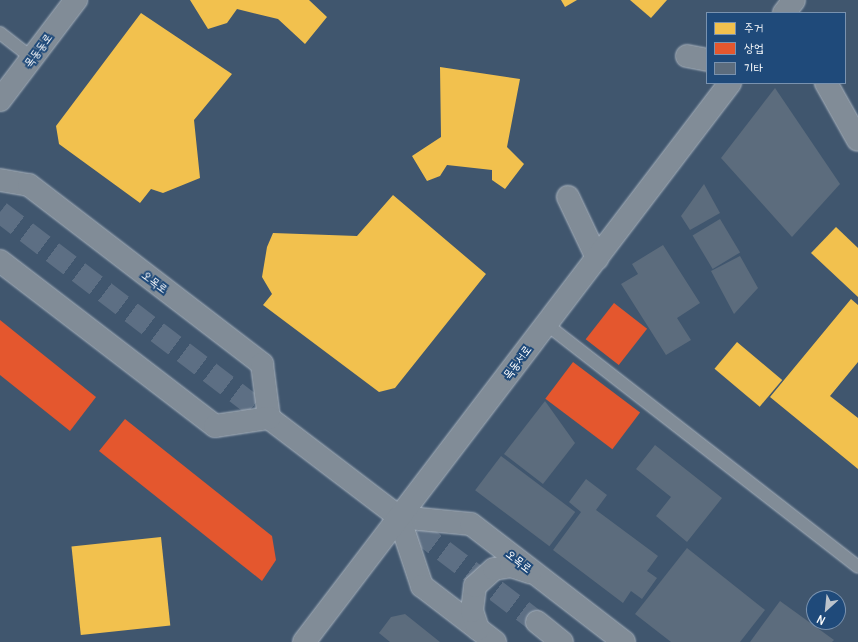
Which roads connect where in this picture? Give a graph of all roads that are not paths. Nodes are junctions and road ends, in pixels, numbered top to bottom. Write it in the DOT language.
graph roads {
  1 [pos="76,0"];
  2 [pos="0,33"];
  3 [pos="32,58"];
  4 [pos="729,84"];
  5 [pos="827,84"];
  6 [pos="0,100"];
  7 [pos="858,140"];
  8 [pos="0,180"];
  9 [pos="568,197"];
  10 [pos="597,258"];
  11 [pos="0,261"];
  12 [pos="546,324"];
  13 [pos="269,418"];
  14 [pos="399,517"];
  15 [pos="858,567"];
  16 [pos="534,572"];
  17 [pos="536,622"];
  18 [pos="486,636"];
  19 [pos="304,642"];
  20 [pos="562,642"];
  21 [pos="624,642"];
  1 -- 3 [label="main road, 목동동로"];
  2 -- 3 [label="lane"];
  3 -- 6 [label="main road, 목동동로"];
  4 -- 10 [label="main road, 목동서로"];
  5 -- 7 [label="main road"];
  8 -- 13 [label="main road, 오목로"];
  9 -- 10 [label="main road"];
  10 -- 12 [label="main road, 목동서로"];
  11 -- 13 [label="main road"];
  12 -- 14 [label="main road, 목동서로"];
  12 -- 15 [label="lane"];
  13 -- 14 [label="main road"];
  14 -- 16 [label="main road, 오목로"];
  14 -- 18 [label="main road"];
  14 -- 19 [label="main road, 목동서로"];
  16 -- 18 [label="main road"];
  16 -- 21 [label="main road, 오목로"];
  17 -- 20 [label="main road"];
}
